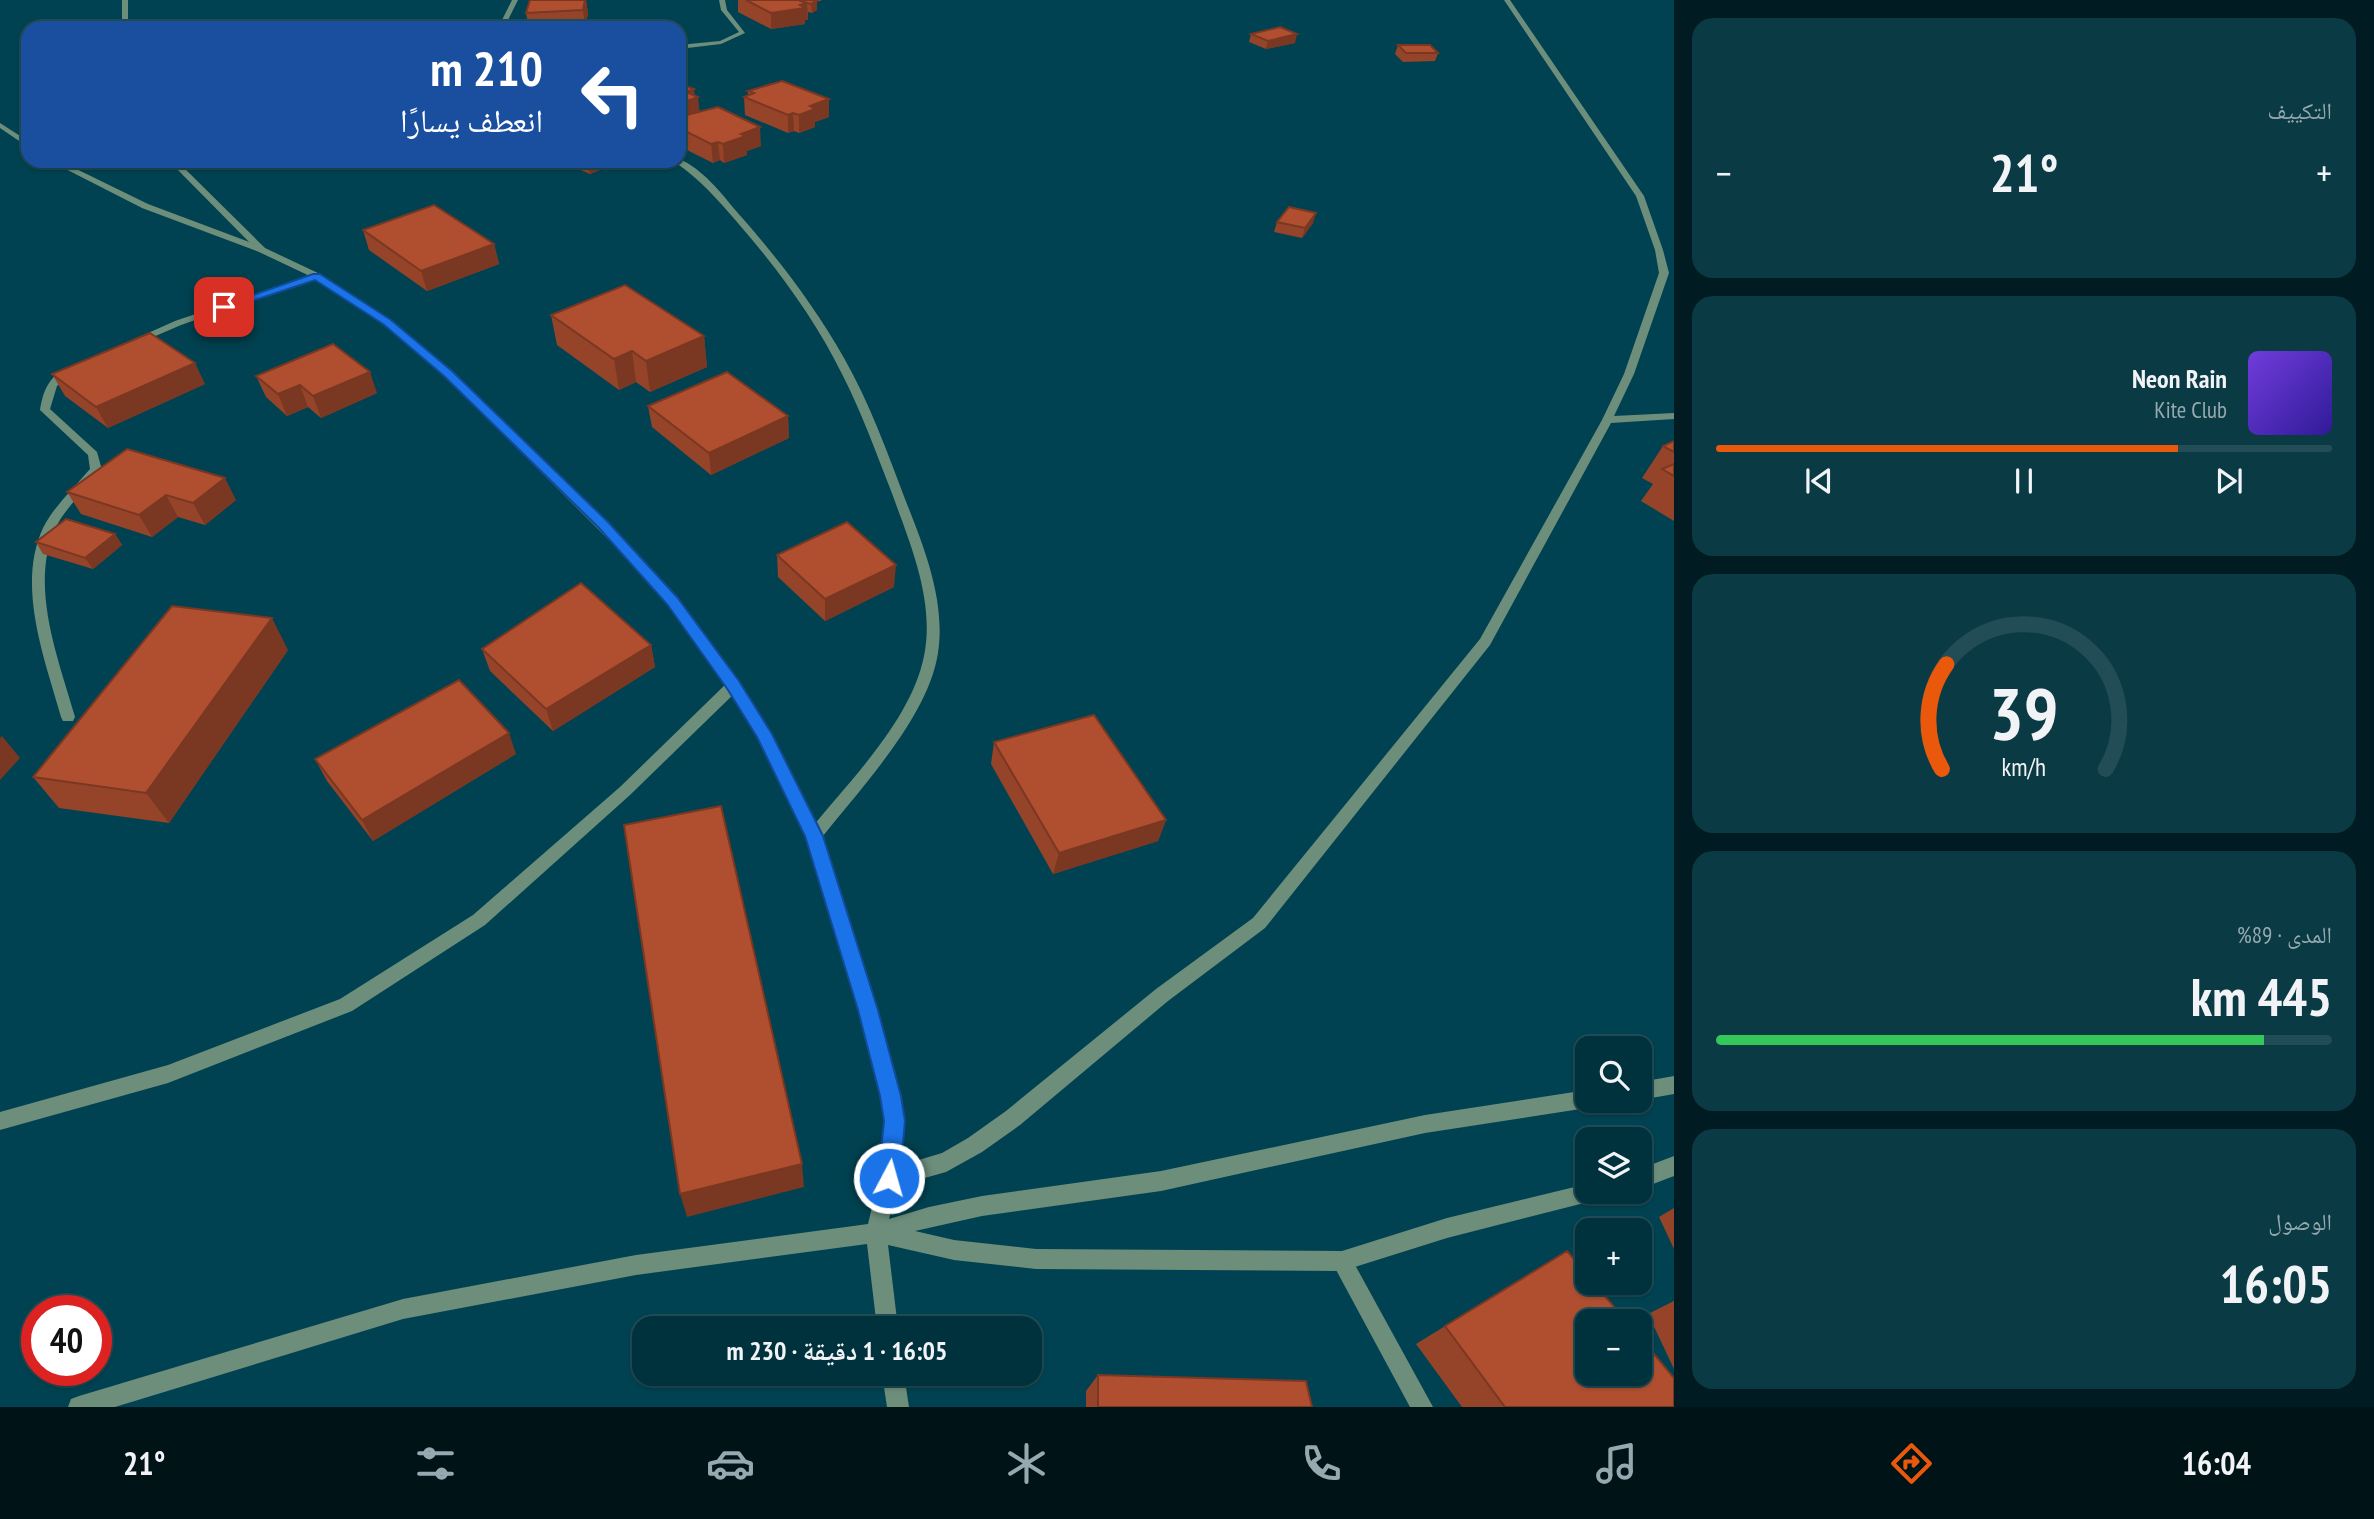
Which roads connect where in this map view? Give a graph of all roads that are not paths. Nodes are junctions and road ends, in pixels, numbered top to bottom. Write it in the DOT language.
graph roads {
  1 [pos="125,0"];
  2 [pos="515,0"];
  3 [pos="722,0"];
  4 [pos="1507,0"];
  5 [pos="125,21"];
  6 [pos="504,21"];
  7 [pos="686,46"];
  8 [pos="0,125"];
  9 [pos="21,140"];
  10 [pos="686,167"];
  11 [pos="68,168"];
  12 [pos="180,168"];
  13 [pos="262,250"];
  14 [pos="317,276"];
  15 [pos="122,346"];
  16 [pos="82,364"];
  17 [pos="1674,416"];
  18 [pos="1607,420"];
  19 [pos="733,685"];
  20 [pos="68,717"];
  21 [pos="814,836"];
  22 [pos="1674,1085"];
  23 [pos="1652,1089"];
  24 [pos="1575,1101"];
  25 [pos="0,1121"];
  26 [pos="1674,1166"];
  27 [pos="1652,1174"];
  28 [pos="889,1178"];
  29 [pos="1575,1196"];
  30 [pos="876,1233"];
  31 [pos="1342,1261"];
  32 [pos="886,1316"];
  33 [pos="895,1386"];
  34 [pos="79,1407"];
  35 [pos="898,1407"];
  36 [pos="1422,1407"];
  1 -- 5 [label="street"];
  2 -- 6 [label="street"];
  3 -- 7 [label="street"];
  4 -- 18 [label="street"];
  8 -- 9 [label="street"];
  10 -- 21 [label="street"];
  11 -- 13 [label="street"];
  12 -- 13 [label="street"];
  13 -- 14 [label="street"];
  14 -- 15 [label="street"];
  14 -- 19 [label="street"];
  16 -- 20 [label="street"];
  17 -- 18 [label="street"];
  18 -- 28 [label="street"];
  19 -- 21 [label="street"];
  19 -- 25 [label="street"];
  21 -- 28 [label="street"];
  22 -- 23 [label="street"];
  24 -- 30 [label="street"];
  26 -- 27 [label="street"];
  28 -- 30 [label="street"];
  29 -- 31 [label="street"];
  30 -- 31 [label="street"];
  30 -- 32 [label="street"];
  30 -- 34 [label="street"];
  31 -- 36 [label="street"];
  33 -- 35 [label="street"];
}
